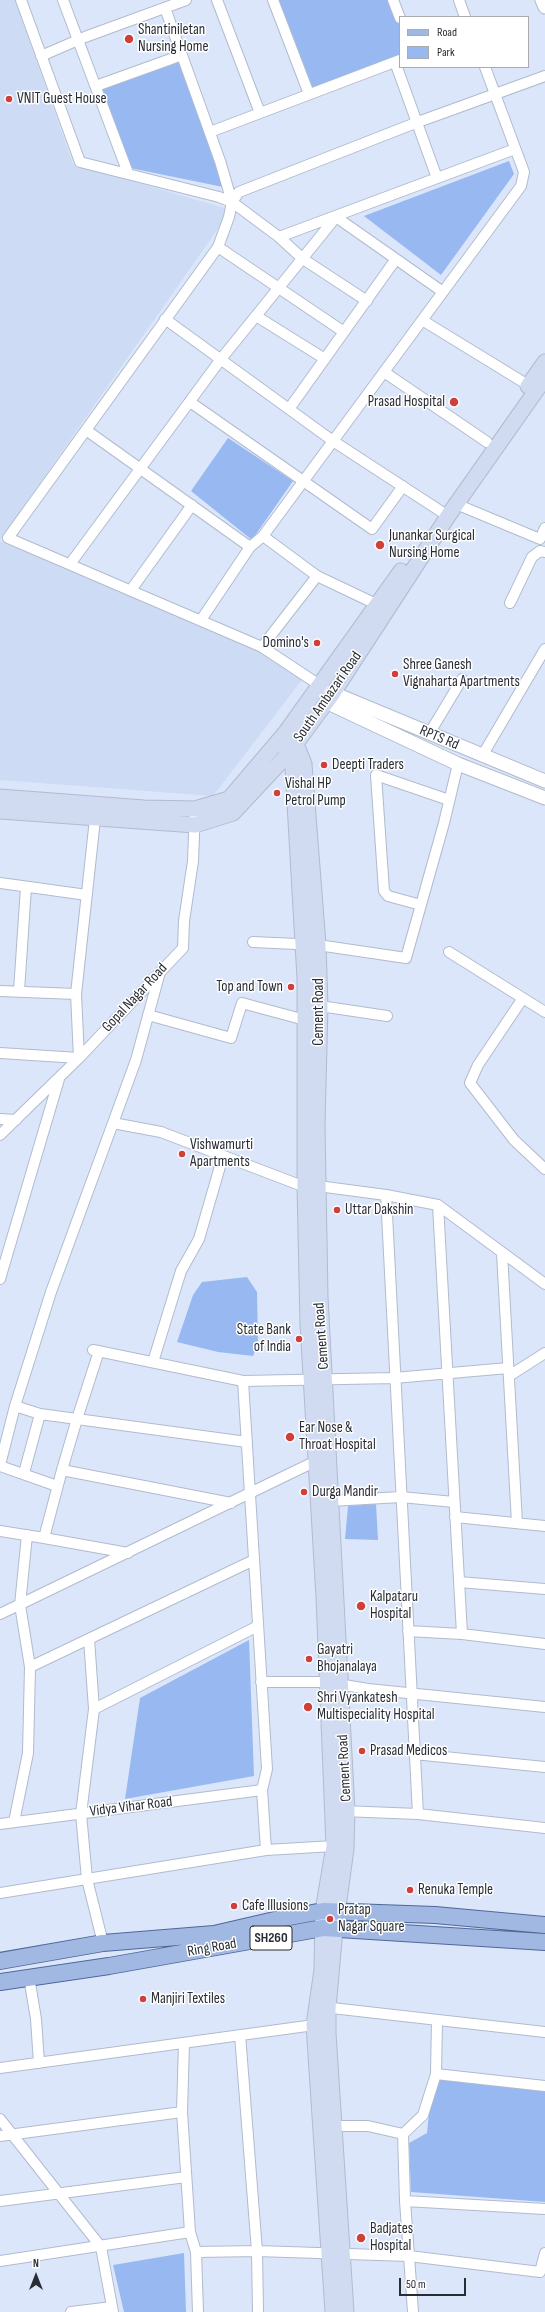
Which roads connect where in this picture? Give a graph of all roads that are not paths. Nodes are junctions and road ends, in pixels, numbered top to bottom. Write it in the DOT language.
graph roads {
  1 [pos="21,0"];
  2 [pos="63,0"];
  3 [pos="186,0"];
  4 [pos="217,0"];
  5 [pos="273,0"];
  6 [pos="393,0"];
  7 [pos="459,0"];
  8 [pos="542,0"];
  9 [pos="545,7"];
  10 [pos="165,8"];
  11 [pos="399,16"];
  12 [pos="466,16"];
  13 [pos="78,40"];
  14 [pos="182,55"];
  15 [pos="41,56"];
  16 [pos="398,61"];
  17 [pos="400,68"];
  18 [pos="485,68"];
  19 [pos="545,76"];
  20 [pos="96,86"];
  21 [pos="309,94"];
  22 [pos="496,94"];
  23 [pos="260,113"];
  24 [pos="418,122"];
  25 [pos="210,132"];
  26 [pos="515,148"];
  27 [pos="128,173"];
  28 [pos="437,178"];
  29 [pos="232,202"];
  30 [pos="336,217"];
  31 [pos="279,237"];
  32 [pos="218,247"];
  33 [pos="303,258"];
  34 [pos="396,259"];
  35 [pos="278,289"];
  36 [pos="443,292"];
  37 [pos="367,301"];
  38 [pos="256,316"];
  39 [pos="166,319"];
  40 [pos="422,320"];
  41 [pos="344,332"];
  42 [pos="221,359"];
  43 [pos="325,359"];
  44 [pos="545,362"];
  45 [pos="384,372"];
  46 [pos="545,378"];
  47 [pos="528,385"];
  48 [pos="190,402"];
  49 [pos="289,409"];
  50 [pos="86,430"];
  51 [pos="333,441"];
  52 [pos="487,442"];
  53 [pos="141,468"];
  54 [pos="303,482"];
  55 [pos="403,486"];
  56 [pos="192,505"];
  57 [pos="448,510"];
  58 [pos="545,528"];
  59 [pos="263,536"];
  60 [pos="250,547"];
  61 [pos="545,552"];
  62 [pos="70,564"];
  63 [pos="317,576"];
  64 [pos="131,590"];
  65 [pos="510,603"];
  66 [pos="376,604"];
  67 [pos="201,620"];
  68 [pos="262,647"];
  69 [pos="541,663"];
  70 [pos="462,679"];
  71 [pos="319,685"];
  72 [pos="329,698"];
  73 [pos="429,734"];
  74 [pos="283,737"];
  75 [pos="293,749"];
  76 [pos="482,756"];
  77 [pos="458,764"];
  78 [pos="545,781"];
  79 [pos="0,797"];
  80 [pos="545,798"];
  81 [pos="450,800"];
  82 [pos="195,809"];
  83 [pos="0,811"];
  84 [pos="95,819"];
  85 [pos="195,825"];
  86 [pos="0,883"];
  87 [pos="26,887"];
  88 [pos="87,895"];
  89 [pos="421,905"];
  90 [pos="253,942"];
  91 [pos="311,944"];
  92 [pos="449,952"];
  93 [pos="160,972"];
  94 [pos="0,991"];
  95 [pos="19,992"];
  96 [pos="76,994"];
  97 [pos="523,998"];
  98 [pos="320,1006"];
  99 [pos="545,1012"];
  100 [pos="148,1015"];
  101 [pos="387,1016"];
  102 [pos="306,1020"];
  103 [pos="0,1053"];
  104 [pos="79,1058"];
  105 [pos="60,1077"];
  106 [pos="0,1119"];
  107 [pos="16,1120"];
  108 [pos="113,1123"];
  109 [pos="0,1135"];
  110 [pos="223,1156"];
  111 [pos="545,1168"];
  112 [pos="312,1187"];
  113 [pos="386,1195"];
  114 [pos="438,1205"];
  115 [pos="502,1253"];
  116 [pos="0,1279"];
  117 [pos="545,1284"];
  118 [pos="545,1353"];
  119 [pos="154,1362"];
  120 [pos="447,1372"];
  121 [pos="509,1372"];
  122 [pos="394,1378"];
  123 [pos="318,1380"];
  124 [pos="243,1381"];
  125 [pos="15,1406"];
  126 [pos="40,1414"];
  127 [pos="76,1419"];
  128 [pos="247,1442"];
  129 [pos="316,1461"];
  130 [pos="0,1465"];
  131 [pos="62,1470"];
  132 [pos="24,1473"];
  133 [pos="57,1486"];
  134 [pos="250,1494"];
  135 [pos="401,1497"];
  136 [pos="330,1501"];
  137 [pos="454,1502"];
  138 [pos="231,1503"];
  139 [pos="455,1517"];
  140 [pos="517,1523"];
  141 [pos="545,1526"];
  142 [pos="0,1531"];
  143 [pos="27,1535"];
  144 [pos="44,1538"];
  145 [pos="128,1553"];
  146 [pos="254,1560"];
  147 [pos="459,1582"];
  148 [pos="545,1589"];
  149 [pos="20,1605"];
  150 [pos="0,1614"];
  151 [pos="258,1626"];
  152 [pos="408,1631"];
  153 [pos="462,1634"];
  154 [pos="88,1639"];
  155 [pos="545,1644"];
  156 [pos="30,1667"];
  157 [pos="262,1682"];
  158 [pos="333,1683"];
  159 [pos="411,1692"];
  160 [pos="545,1707"];
  161 [pos="94,1709"];
  162 [pos="414,1754"];
  163 [pos="545,1767"];
  164 [pos="262,1790"];
  165 [pos="340,1811"];
  166 [pos="81,1814"];
  167 [pos="418,1814"];
  168 [pos="14,1822"];
  169 [pos="0,1824"];
  170 [pos="545,1828"];
  171 [pos="334,1846"];
  172 [pos="266,1850"];
  173 [pos="87,1879"];
  174 [pos="0,1892"];
  175 [pos="331,1911"];
  176 [pos="545,1925"];
  177 [pos="329,1929"];
  178 [pos="545,1942"];
  179 [pos="104,1943"];
  180 [pos="0,1961"];
  181 [pos="29,1977"];
  182 [pos="0,1982"];
  183 [pos="322,2007"];
  184 [pos="437,2020"];
  185 [pos="314,2025"];
  186 [pos="545,2032"];
  187 [pos="240,2035"];
  188 [pos="184,2043"];
  189 [pos="39,2063"];
  190 [pos="0,2068"];
  191 [pos="436,2074"];
  192 [pos="545,2086"];
  193 [pos="182,2112"];
  194 [pos="0,2119"];
  195 [pos="327,2126"];
  196 [pos="11,2134"];
  197 [pos="403,2134"];
  198 [pos="0,2136"];
  199 [pos="186,2177"];
  200 [pos="61,2194"];
  201 [pos="0,2201"];
  202 [pos="405,2201"];
  203 [pos="545,2209"];
  204 [pos="190,2232"];
  205 [pos="101,2247"];
  206 [pos="257,2251"];
  207 [pos="196,2252"];
  208 [pos="545,2253"];
  209 [pos="336,2254"];
  210 [pos="409,2256"];
  211 [pos="0,2261"];
  212 [pos="543,2272"];
  213 [pos="112,2309"];
  214 [pos="72,2312"];
  215 [pos="198,2312"];
  216 [pos="258,2312"];
  217 [pos="333,2312"];
  218 [pos="346,2312"];
  219 [pos="412,2312"];
  1 -- 15 [label="street"];
  2 -- 13 [label="street"];
  3 -- 10 [label="street"];
  4 -- 23 [label="street"];
  5 -- 21 [label="street"];
  6 -- 11 [label="street"];
  7 -- 12 [label="street"];
  8 -- 9 [label="street"];
  10 -- 13 [label="street"];
  10 -- 14 [label="street"];
  13 -- 15 [label="street"];
  13 -- 20 [label="street"];
  14 -- 20 [label="street"];
  14 -- 25 [label="street"];
  15 -- 27 [label="street"];
  16 -- 21 [label="street"];
  17 -- 24 [label="street"];
  18 -- 22 [label="street"];
  19 -- 22 [label="street"];
  20 -- 27 [label="street"];
  21 -- 23 [label="street"];
  22 -- 24 [label="street"];
  22 -- 26 [label="street"];
  23 -- 25 [label="street"];
  24 -- 28 [label="street"];
  24 -- 29 [label="street"];
  25 -- 29 [label="street"];
  26 -- 28 [label="street"];
  26 -- 36 [label="street"];
  27 -- 29 [label="street"];
  28 -- 30 [label="street"];
  29 -- 31 [label="street"];
  29 -- 32 [label="street"];
  30 -- 31 [label="street"];
  30 -- 33 [label="street"];
  30 -- 34 [label="street"];
  31 -- 33 [label="street"];
  32 -- 35 [label="street"];
  32 -- 39 [label="street"];
  33 -- 35 [label="street"];
  33 -- 37 [label="street"];
  34 -- 36 [label="street"];
  34 -- 37 [label="street"];
  35 -- 38 [label="street"];
  35 -- 41 [label="street"];
  36 -- 40 [label="street"];
  37 -- 41 [label="street"];
  38 -- 42 [label="street"];
  38 -- 43 [label="street"];
  39 -- 42 [label="street"];
  39 -- 50 [label="street"];
  40 -- 45 [label="street"];
  40 -- 47 [label="street"];
  41 -- 43 [label="street"];
  42 -- 48 [label="street"];
  42 -- 49 [label="street"];
  43 -- 49 [label="street"];
  44 -- 47 [label="main road, South Ambazari Road"];
  45 -- 51 [label="street"];
  45 -- 52 [label="street"];
  46 -- 57 [label="main road, South Ambazari Road"];
  47 -- 52 [label="main road, South Ambazari Road"];
  48 -- 53 [label="street"];
  48 -- 54 [label="street"];
  49 -- 51 [label="street"];
  50 -- 53 [label="street"];
  50 -- 62 [label="street"];
  51 -- 54 [label="street"];
  51 -- 55 [label="street"];
  52 -- 57 [label="main road, South Ambazari Road"];
  53 -- 56 [label="street"];
  53 -- 62 [label="street"];
  54 -- 55 [label="street"];
  54 -- 59 [label="street"];
  55 -- 57 [label="street"];
  56 -- 60 [label="street"];
  56 -- 64 [label="street"];
  57 -- 58 [label="street"];
  57 -- 66 [label="main road, South Ambazari Road"];
  57 -- 72 [label="main road, South Ambazari Road"];
  59 -- 60 [label="street"];
  59 -- 63 [label="street"];
  60 -- 67 [label="street"];
  61 -- 65 [label="street"];
  62 -- 64 [label="street"];
  63 -- 66 [label="street"];
  63 -- 68 [label="street"];
  64 -- 67 [label="street"];
  66 -- 71 [label="main road, South Ambazari Road"];
  67 -- 68 [label="street"];
  68 -- 71 [label="street"];
  69 -- 76 [label="street"];
  70 -- 73 [label="street"];
  71 -- 72 [label="street"];
  71 -- 74 [label="main road, South Ambazari Road"];
  72 -- 73 [label="street, RPTS Rd"];
  72 -- 75 [label="main road, South Ambazari Road"];
  72 -- 77 [label="street"];
  73 -- 76 [label="street, RPTS Rd"];
  74 -- 75 [label="main road, Cement Road"];
  74 -- 82 [label="main road, South Ambazari Road"];
  75 -- 85 [label="main road, South Ambazari Road"];
  75 -- 91 [label="main road, Cement Road"];
  76 -- 78 [label="street, RPTS Rd"];
  77 -- 80 [label="street"];
  77 -- 81 [label="street"];
  79 -- 82 [label="main road, South Ambazari Road"];
  81 -- 89 [label="street"];
  81 -- 89 [label="street"];
  82 -- 85 [label="street, Gopal Nagar Road"];
  83 -- 84 [label="main road, South Ambazari Road"];
  84 -- 85 [label="main road, South Ambazari Road"];
  84 -- 88 [label="street"];
  85 -- 93 [label="street, Gopal Nagar Road"];
  86 -- 87 [label="street"];
  87 -- 88 [label="street"];
  87 -- 95 [label="street"];
  88 -- 96 [label="street"];
  89 -- 91 [label="street"];
  90 -- 91 [label="street"];
  91 -- 98 [label="main road, Cement Road"];
  91 -- 102 [label="main road, Cement Road"];
  92 -- 97 [label="street"];
  93 -- 100 [label="street"];
  93 -- 104 [label="street, Gopal Nagar Road"];
  94 -- 95 [label="street"];
  95 -- 96 [label="street"];
  96 -- 104 [label="street"];
  97 -- 99 [label="street"];
  97 -- 111 [label="street"];
  98 -- 101 [label="street"];
  98 -- 112 [label="main road, Cement Road"];
  100 -- 102 [label="street"];
  100 -- 108 [label="street"];
  102 -- 112 [label="main road, Cement Road"];
  103 -- 104 [label="street"];
  104 -- 105 [label="street, Gopal Nagar Road"];
  105 -- 107 [label="street, Gopal Nagar Road"];
  105 -- 116 [label="street"];
  106 -- 107 [label="street"];
  107 -- 109 [label="street, Gopal Nagar Road"];
  108 -- 110 [label="street"];
  108 -- 125 [label="street"];
  110 -- 112 [label="street"];
  110 -- 119 [label="street"];
  112 -- 113 [label="street"];
  112 -- 123 [label="main road, Cement Road"];
  113 -- 114 [label="street"];
  113 -- 122 [label="street"];
  114 -- 115 [label="street"];
  114 -- 120 [label="street"];
  115 -- 117 [label="street"];
  115 -- 121 [label="street"];
  118 -- 121 [label="street"];
  119 -- 124 [label="street"];
  119 -- 127 [label="street"];
  120 -- 121 [label="street"];
  120 -- 122 [label="street"];
  120 -- 137 [label="street"];
  121 -- 140 [label="street"];
  122 -- 123 [label="street"];
  122 -- 135 [label="street"];
  123 -- 124 [label="street"];
  123 -- 129 [label="main road, Cement Road"];
  123 -- 136 [label="main road, Cement Road"];
  124 -- 128 [label="street"];
  125 -- 126 [label="street"];
  125 -- 130 [label="street"];
  126 -- 127 [label="street"];
  126 -- 132 [label="street"];
  127 -- 128 [label="street"];
  127 -- 131 [label="street"];
  128 -- 134 [label="street"];
  129 -- 134 [label="street"];
  129 -- 158 [label="main road, Cement Road"];
  130 -- 132 [label="street"];
  131 -- 133 [label="street"];
  131 -- 138 [label="street"];
  132 -- 133 [label="street"];
  133 -- 144 [label="street"];
  134 -- 138 [label="street"];
  134 -- 146 [label="street"];
  135 -- 136 [label="street"];
  135 -- 137 [label="street"];
  135 -- 152 [label="street"];
  136 -- 158 [label="main road, Cement Road"];
  137 -- 139 [label="street"];
  138 -- 145 [label="street"];
  139 -- 140 [label="street"];
  139 -- 147 [label="street"];
  140 -- 141 [label="street"];
  142 -- 143 [label="street"];
  143 -- 144 [label="street"];
  143 -- 149 [label="street"];
  144 -- 145 [label="street"];
  145 -- 149 [label="street"];
  146 -- 151 [label="street"];
  146 -- 154 [label="street"];
  147 -- 148 [label="street"];
  147 -- 153 [label="street"];
  149 -- 150 [label="street"];
  149 -- 156 [label="street"];
  151 -- 157 [label="street"];
  151 -- 161 [label="street"];
  152 -- 153 [label="street"];
  152 -- 159 [label="street"];
  153 -- 155 [label="street"];
  154 -- 156 [label="street"];
  154 -- 161 [label="street"];
  156 -- 168 [label="street"];
  157 -- 158 [label="street"];
  157 -- 164 [label="street"];
  158 -- 159 [label="street"];
  158 -- 165 [label="main road, Cement Road"];
  159 -- 160 [label="street"];
  159 -- 162 [label="street"];
  161 -- 166 [label="street"];
  162 -- 163 [label="street"];
  162 -- 167 [label="street"];
  164 -- 166 [label="street, Vidya Vihar Road"];
  164 -- 172 [label="street"];
  165 -- 167 [label="street"];
  165 -- 171 [label="main road, Cement Road"];
  165 -- 175 [label="main road, Cement Road"];
  166 -- 168 [label="street, Vidya Vihar Road"];
  166 -- 173 [label="street"];
  167 -- 170 [label="street"];
  168 -- 169 [label="street, Vidya Vihar Road"];
  171 -- 172 [label="street"];
  171 -- 175 [label="main road, Cement Road"];
  172 -- 173 [label="street"];
  173 -- 174 [label="street"];
  173 -- 179 [label="street"];
  175 -- 176 [label="main road, Ring Road / SH260"];
  175 -- 177 [label="main road, Cement Road"];
  175 -- 179 [label="main road, Ring Road / SH260"];
  177 -- 178 [label="main road, Ring Road / SH260"];
  177 -- 181 [label="main road, Ring Road / SH260"];
  177 -- 183 [label="main road, Cement Road"];
  179 -- 180 [label="main road, Ring Road / SH260"];
  181 -- 182 [label="main road, Ring Road / SH260"];
  181 -- 189 [label="street"];
  183 -- 184 [label="street"];
  183 -- 185 [label="main road"];
  183 -- 195 [label="main road"];
  184 -- 186 [label="street"];
  184 -- 191 [label="street"];
  185 -- 187 [label="street"];
  185 -- 195 [label="main road"];
  187 -- 188 [label="street"];
  187 -- 206 [label="street"];
  188 -- 189 [label="street"];
  188 -- 193 [label="street"];
  189 -- 190 [label="street"];
  191 -- 192 [label="street"];
  191 -- 197 [label="street"];
  193 -- 196 [label="street"];
  193 -- 199 [label="street"];
  194 -- 196 [label="street"];
  195 -- 197 [label="street"];
  195 -- 209 [label="main road"];
  196 -- 198 [label="street"];
  196 -- 200 [label="street"];
  197 -- 202 [label="street"];
  199 -- 200 [label="street"];
  199 -- 204 [label="street"];
  200 -- 201 [label="street"];
  200 -- 205 [label="street"];
  202 -- 203 [label="street"];
  202 -- 210 [label="street"];
  204 -- 205 [label="street"];
  204 -- 207 [label="street"];
  205 -- 211 [label="street"];
  205 -- 213 [label="street"];
  206 -- 207 [label="street"];
  206 -- 209 [label="street"];
  206 -- 216 [label="street"];
  207 -- 215 [label="street"];
  208 -- 212 [label="street"];
  209 -- 210 [label="street"];
  209 -- 217 [label="main road"];
  209 -- 218 [label="main road"];
  210 -- 212 [label="street"];
  210 -- 219 [label="street"];
  213 -- 214 [label="street"];
}
